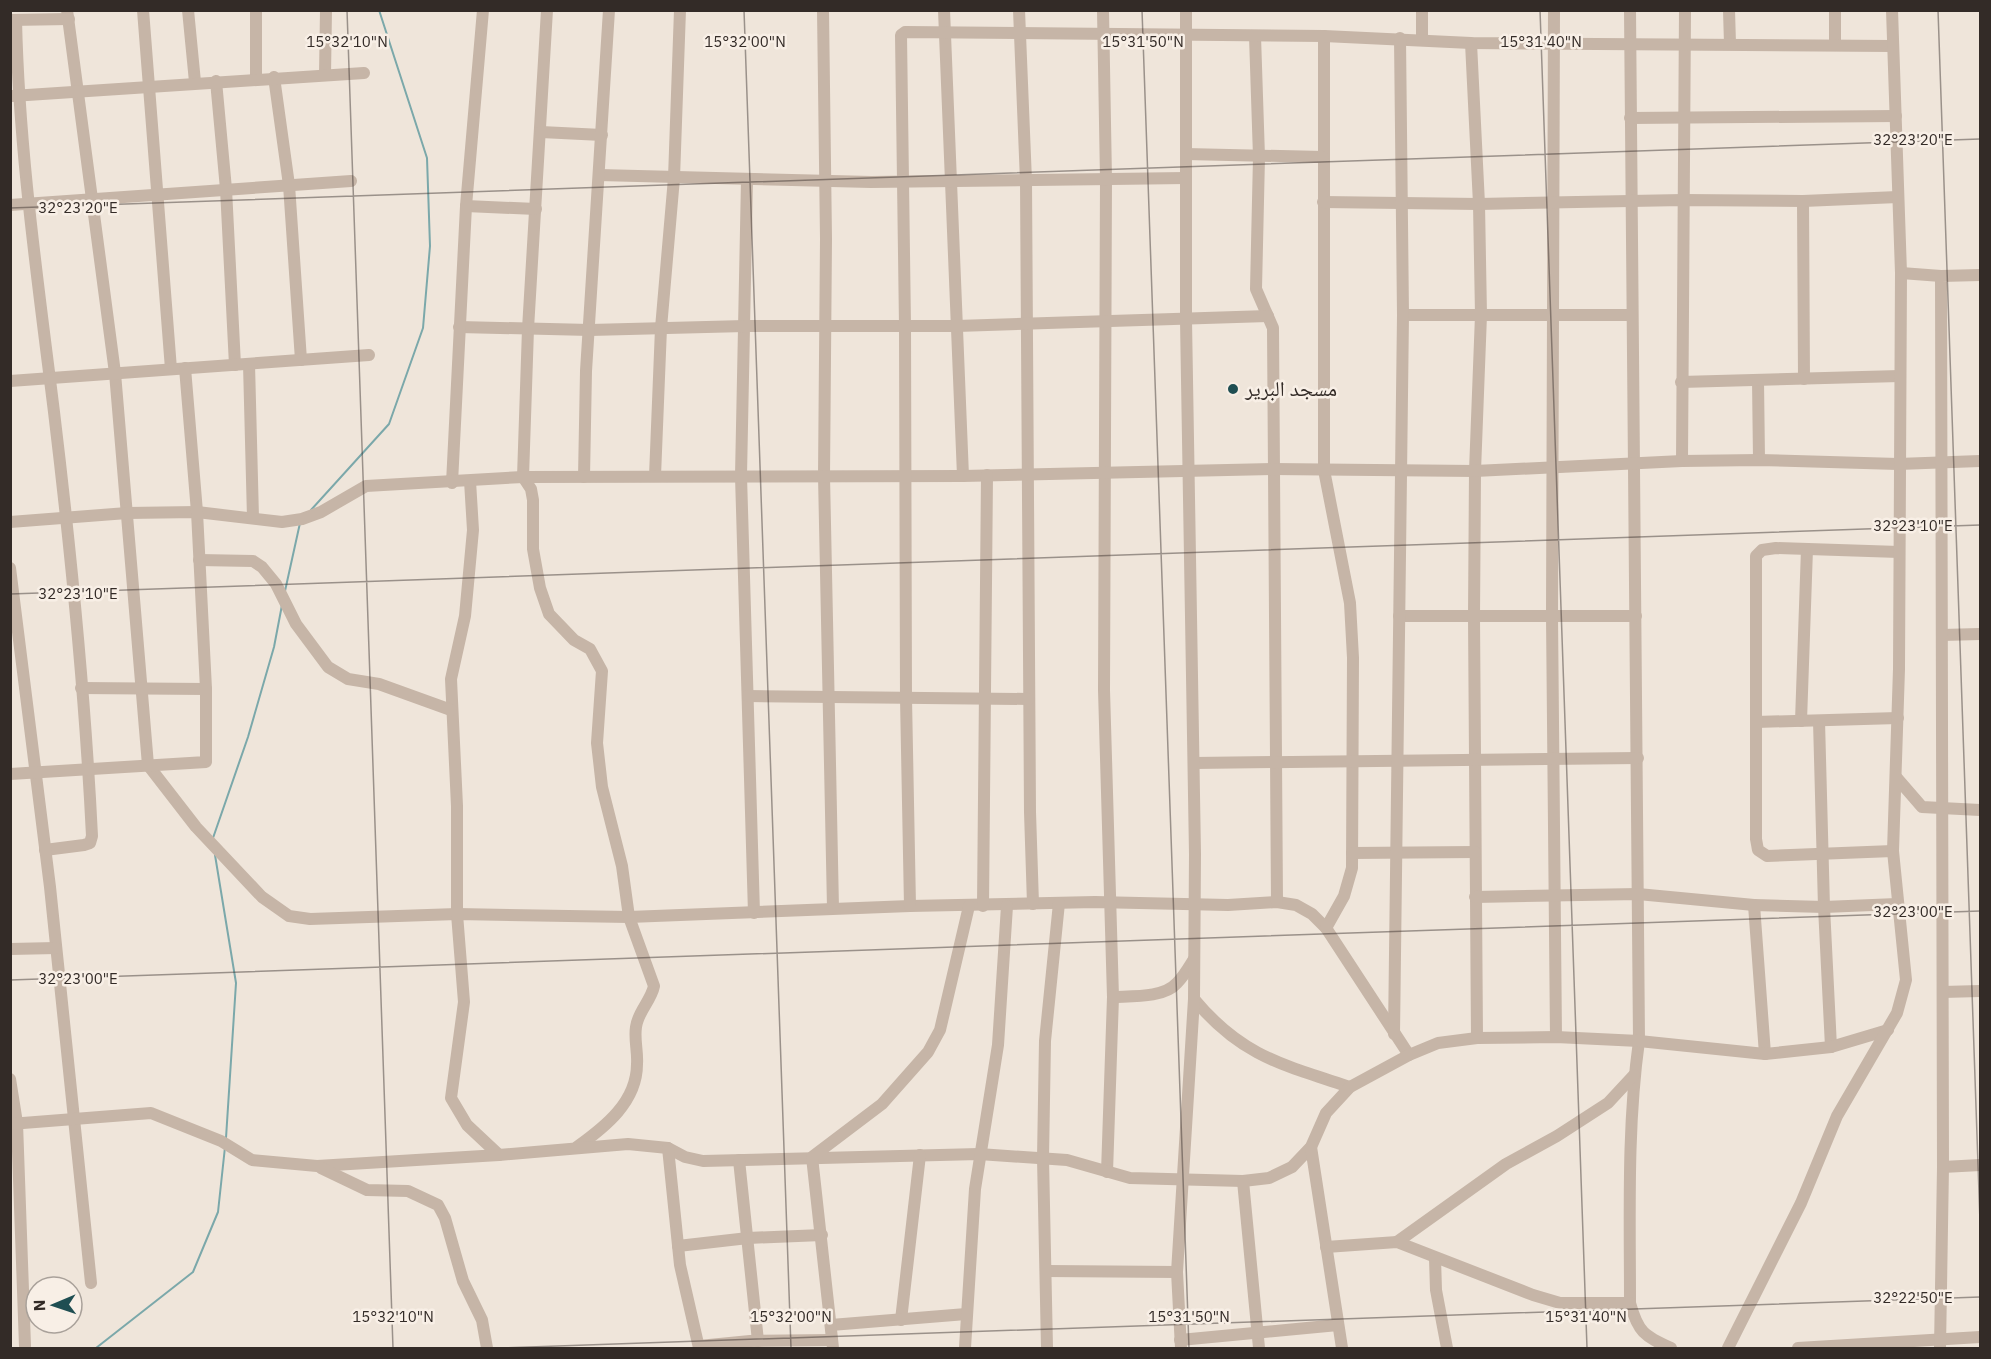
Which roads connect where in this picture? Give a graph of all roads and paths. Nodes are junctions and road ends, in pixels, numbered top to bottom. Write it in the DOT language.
graph roads {
  1 [pos="143,10"];
  2 [pos="188,10"];
  3 [pos="256,10"];
  4 [pos="326,10"];
  5 [pos="483,10"];
  6 [pos="547,10"];
  7 [pos="609,10"];
  8 [pos="680,10"];
  9 [pos="823,10"];
  10 [pos="944,10"];
  11 [pos="1019,10"];
  12 [pos="1103,10"];
  13 [pos="1186,10"];
  14 [pos="1422,10"];
  15 [pos="1554,10"];
  16 [pos="1630,10"];
  17 [pos="1685,10"];
  18 [pos="1730,10"];
  19 [pos="1835,10"];
  20 [pos="1892,10"];
  21 [pos="68,15"];
  22 [pos="13,20"];
  23 [pos="944,33"];
  24 [pos="1020,33"];
  25 [pos="1104,34"];
  26 [pos="1186,35"];
  27 [pos="1255,36"];
  28 [pos="1324,36"];
  29 [pos="1400,38"];
  30 [pos="1422,39"];
  31 [pos="1555,42"];
  32 [pos="1471,43"];
  33 [pos="1630,43"];
  34 [pos="1686,43"];
  35 [pos="1730,44"];
  36 [pos="1835,45"];
  37 [pos="1893,46"];
  38 [pos="364,73"];
  39 [pos="325,75"];
  40 [pos="274,77"];
  41 [pos="256,78"];
  42 [pos="216,81"];
  43 [pos="195,82"];
  44 [pos="149,85"];
  45 [pos="78,91"];
  46 [pos="14,96"];
  47 [pos="1896,116"];
  48 [pos="1630,118"];
  49 [pos="1686,118"];
  50 [pos="541,132"];
  51 [pos="602,135"];
  52 [pos="1186,154"];
  53 [pos="1259,157"];
  54 [pos="1323,157"];
  55 [pos="599,175"];
  56 [pos="674,178"];
  57 [pos="1186,178"];
  58 [pos="1106,179"];
  59 [pos="747,180"];
  60 [pos="351,181"];
  61 [pos="825,181"];
  62 [pos="949,181"];
  63 [pos="1026,181"];
  64 [pos="904,182"];
  65 [pos="289,184"];
  66 [pos="226,189"];
  67 [pos="159,194"];
  68 [pos="1898,197"];
  69 [pos="92,198"];
  70 [pos="1683,200"];
  71 [pos="1556,201"];
  72 [pos="1631,201"];
  73 [pos="1803,201"];
  74 [pos="1323,202"];
  75 [pos="1402,202"];
  76 [pos="28,204"];
  77 [pos="1479,204"];
  78 [pos="10,205"];
  79 [pos="466,206"];
  80 [pos="536,209"];
  81 [pos="1901,273"];
  82 [pos="1980,275"];
  83 [pos="1941,276"];
  84 [pos="1403,315"];
  85 [pos="1480,315"];
  86 [pos="1632,315"];
  87 [pos="1268,316"];
  88 [pos="1552,316"];
  89 [pos="1186,320"];
  90 [pos="1104,322"];
  91 [pos="824,325"];
  92 [pos="1026,325"];
  93 [pos="745,326"];
  94 [pos="905,326"];
  95 [pos="957,326"];
  96 [pos="459,327"];
  97 [pos="662,328"];
  98 [pos="528,329"];
  99 [pos="590,330"];
  100 [pos="369,355"];
  101 [pos="302,360"];
  102 [pos="249,364"];
  103 [pos="235,365"];
  104 [pos="184,368"];
  105 [pos="171,369"];
  106 [pos="115,373"];
  107 [pos="1900,375"];
  108 [pos="50,379"];
  109 [pos="1804,379"];
  110 [pos="1758,380"];
  111 [pos="10,381"];
  112 [pos="1681,382"];
  113 [pos="1759,460"];
  114 [pos="1683,461"];
  115 [pos="1980,461"];
  116 [pos="1941,462"];
  117 [pos="1898,464"];
  118 [pos="1634,465"];
  119 [pos="1553,468"];
  120 [pos="1273,469"];
  121 [pos="1324,470"];
  122 [pos="1400,471"];
  123 [pos="1475,471"];
  124 [pos="1190,472"];
  125 [pos="1106,474"];
  126 [pos="904,475"];
  127 [pos="987,475"];
  128 [pos="1028,475"];
  129 [pos="655,476"];
  130 [pos="741,476"];
  131 [pos="824,476"];
  132 [pos="963,476"];
  133 [pos="523,477"];
  134 [pos="584,477"];
  135 [pos="470,481"];
  136 [pos="452,483"];
  137 [pos="197,512"];
  138 [pos="127,513"];
  139 [pos="66,518"];
  140 [pos="253,518"];
  141 [pos="10,522"];
  142 [pos="1807,549"];
  143 [pos="1899,552"];
  144 [pos="199,560"];
  145 [pos="10,568"];
  146 [pos="1399,616"];
  147 [pos="1552,616"];
  148 [pos="1636,616"];
  149 [pos="1474,617"];
  150 [pos="1980,634"];
  151 [pos="1942,635"];
  152 [pos="81,688"];
  153 [pos="143,688"];
  154 [pos="206,688"];
  155 [pos="748,696"];
  156 [pos="826,697"];
  157 [pos="906,698"];
  158 [pos="984,699"];
  159 [pos="1029,699"];
  160 [pos="451,710"];
  161 [pos="1898,717"];
  162 [pos="1820,721"];
  163 [pos="1756,722"];
  164 [pos="1801,722"];
  165 [pos="1638,758"];
  166 [pos="1398,760"];
  167 [pos="1475,760"];
  168 [pos="1554,760"];
  169 [pos="1352,761"];
  170 [pos="1278,762"];
  171 [pos="1194,763"];
  172 [pos="148,765"];
  173 [pos="88,768"];
  174 [pos="35,771"];
  175 [pos="10,774"];
  176 [pos="1896,777"];
  177 [pos="1942,810"];
  178 [pos="1980,810"];
  179 [pos="45,850"];
  180 [pos="1893,850"];
  181 [pos="1397,852"];
  182 [pos="1475,852"];
  183 [pos="1352,853"];
  184 [pos="1824,855"];
  185 [pos="1638,894"];
  186 [pos="1554,895"];
  187 [pos="1475,897"];
  188 [pos="1109,902"];
  189 [pos="1277,902"];
  190 [pos="1059,903"];
  191 [pos="1033,904"];
  192 [pos="1194,904"];
  193 [pos="1897,904"];
  194 [pos="1754,905"];
  195 [pos="910,906"];
  196 [pos="969,906"];
  197 [pos="983,906"];
  198 [pos="1007,906"];
  199 [pos="1824,907"];
  200 [pos="833,908"];
  201 [pos="754,913"];
  202 [pos="457,914"];
  203 [pos="629,918"];
  204 [pos="1326,928"];
  205 [pos="56,948"];
  206 [pos="10,949"];
  207 [pos="1194,959"];
  208 [pos="1980,991"];
  209 [pos="1943,992"];
  210 [pos="1113,997"];
  211 [pos="1194,999"];
  212 [pos="1888,1030"];
  213 [pos="1394,1035"];
  214 [pos="1556,1037"];
  215 [pos="1477,1038"];
  216 [pos="1639,1041"];
  217 [pos="1831,1047"];
  218 [pos="1765,1054"];
  219 [pos="1409,1055"];
  220 [pos="1634,1076"];
  221 [pos="10,1078"];
  222 [pos="1350,1087"];
  223 [pos="75,1119"];
  224 [pos="14,1124"];
  225 [pos="1311,1147"];
  226 [pos="576,1148"];
  227 [pos="668,1148"];
  228 [pos="979,1154"];
  229 [pos="499,1155"];
  230 [pos="920,1155"];
  231 [pos="813,1157"];
  232 [pos="1043,1158"];
  233 [pos="739,1160"];
  234 [pos="1980,1165"];
  235 [pos="317,1166"];
  236 [pos="1943,1167"];
  237 [pos="1107,1172"];
  238 [pos="1182,1180"];
  239 [pos="1243,1181"];
  240 [pos="822,1235"];
  241 [pos="748,1239"];
  242 [pos="1397,1242"];
  243 [pos="678,1246"];
  244 [pos="1326,1247"];
  245 [pos="1435,1257"];
  246 [pos="1047,1271"];
  247 [pos="1177,1272"];
  248 [pos="91,1283"];
  249 [pos="1630,1303"];
  250 [pos="966,1314"];
  251 [pos="901,1320"];
  252 [pos="831,1325"];
  253 [pos="1338,1325"];
  254 [pos="1260,1334"];
  255 [pos="1980,1337"];
  256 [pos="758,1341"];
  257 [pos="833,1344"];
  258 [pos="1180,1344"];
  259 [pos="1940,1344"];
  260 [pos="26,1346"];
  261 [pos="699,1347"];
  262 [pos="487,1348"];
  263 [pos="965,1348"];
  264 [pos="1047,1348"];
  265 [pos="1259,1348"];
  266 [pos="1342,1348"];
  267 [pos="1447,1348"];
  268 [pos="1671,1348"];
  269 [pos="1728,1348"];
  270 [pos="1798,1348"];
  1 -- 44 [label="street"];
  2 -- 43 [label="street"];
  3 -- 41 [label="street"];
  4 -- 39 [label="street"];
  5 -- 79 [label="street"];
  6 -- 50 [label="street"];
  7 -- 51 [label="street"];
  8 -- 56 [label="street"];
  9 -- 61 [label="street"];
  10 -- 23 [label="street"];
  11 -- 24 [label="street"];
  12 -- 25 [label="street"];
  13 -- 26 [label="street"];
  14 -- 30 [label="street"];
  15 -- 31 [label="street"];
  16 -- 33 [label="street"];
  17 -- 34 [label="street"];
  18 -- 35 [label="street"];
  19 -- 36 [label="street"];
  20 -- 37 [label="street"];
  21 -- 22 [label="street"];
  21 -- 45 [label="street"];
  22 -- 46 [label="street"];
  23 -- 24 [label="street"];
  23 -- 62 [label="street"];
  23 -- 64 [label="street"];
  24 -- 25 [label="street"];
  24 -- 63 [label="street"];
  25 -- 26 [label="street"];
  25 -- 58 [label="street"];
  26 -- 27 [label="street"];
  26 -- 52 [label="street"];
  27 -- 28 [label="street"];
  27 -- 53 [label="street"];
  28 -- 29 [label="street"];
  28 -- 54 [label="street"];
  29 -- 30 [label="street"];
  29 -- 75 [label="street"];
  30 -- 32 [label="street"];
  31 -- 32 [label="street"];
  31 -- 33 [label="street"];
  31 -- 71 [label="street"];
  32 -- 77 [label="street"];
  33 -- 34 [label="street"];
  33 -- 48 [label="street"];
  34 -- 35 [label="street"];
  34 -- 49 [label="street"];
  35 -- 36 [label="street"];
  36 -- 37 [label="street"];
  37 -- 47 [label="street"];
  38 -- 39 [label="street"];
  39 -- 40 [label="street"];
  40 -- 41 [label="street"];
  40 -- 65 [label="street"];
  41 -- 42 [label="street"];
  42 -- 43 [label="street"];
  42 -- 66 [label="street"];
  43 -- 44 [label="street"];
  44 -- 45 [label="street"];
  44 -- 67 [label="street"];
  45 -- 46 [label="street"];
  45 -- 69 [label="street"];
  46 -- 76 [label="street"];
  47 -- 49 [label="street"];
  47 -- 68 [label="street"];
  48 -- 49 [label="street"];
  48 -- 72 [label="street"];
  49 -- 70 [label="street"];
  50 -- 51 [label="street"];
  50 -- 80 [label="street"];
  51 -- 55 [label="street"];
  52 -- 53 [label="street"];
  52 -- 57 [label="street"];
  53 -- 54 [label="street"];
  53 -- 87 [label="street"];
  54 -- 74 [label="street"];
  55 -- 56 [label="street"];
  55 -- 99 [label="street"];
  56 -- 59 [label="street"];
  56 -- 97 [label="street"];
  57 -- 58 [label="street"];
  57 -- 89 [label="street"];
  58 -- 63 [label="street"];
  58 -- 90 [label="street"];
  59 -- 61 [label="street"];
  59 -- 93 [label="street"];
  60 -- 65 [label="street"];
  61 -- 64 [label="street"];
  61 -- 91 [label="street"];
  62 -- 63 [label="street"];
  62 -- 64 [label="street"];
  62 -- 95 [label="street"];
  63 -- 92 [label="street"];
  64 -- 94 [label="street"];
  65 -- 66 [label="street"];
  65 -- 101 [label="street"];
  66 -- 67 [label="street"];
  66 -- 103 [label="street"];
  67 -- 69 [label="street"];
  67 -- 105 [label="street"];
  68 -- 73 [label="street"];
  68 -- 81 [label="street"];
  69 -- 76 [label="street"];
  69 -- 106 [label="street"];
  70 -- 72 [label="street"];
  70 -- 73 [label="street"];
  70 -- 112 [label="street"];
  71 -- 72 [label="street"];
  71 -- 77 [label="street"];
  71 -- 88 [label="street"];
  72 -- 86 [label="street"];
  73 -- 109 [label="street"];
  74 -- 75 [label="street"];
  74 -- 121 [label="street"];
  75 -- 77 [label="street"];
  75 -- 84 [label="street"];
  76 -- 78 [label="street"];
  76 -- 108 [label="street"];
  77 -- 85 [label="street"];
  79 -- 80 [label="street"];
  79 -- 96 [label="street"];
  80 -- 98 [label="street"];
  81 -- 83 [label="street"];
  81 -- 107 [label="street"];
  82 -- 83 [label="street"];
  83 -- 116 [label="street"];
  84 -- 85 [label="street"];
  84 -- 122 [label="street"];
  85 -- 88 [label="street"];
  85 -- 123 [label="street"];
  86 -- 88 [label="street"];
  86 -- 118 [label="street"];
  87 -- 89 [label="street"];
  87 -- 120 [label="street"];
  88 -- 119 [label="street"];
  89 -- 90 [label="street"];
  89 -- 124 [label="street"];
  90 -- 92 [label="street"];
  90 -- 125 [label="street"];
  91 -- 93 [label="street"];
  91 -- 94 [label="street"];
  91 -- 131 [label="street"];
  92 -- 95 [label="street"];
  92 -- 128 [label="street"];
  93 -- 97 [label="street"];
  93 -- 130 [label="street"];
  94 -- 95 [label="street"];
  94 -- 126 [label="street"];
  95 -- 132 [label="street"];
  96 -- 98 [label="street"];
  96 -- 136 [label="street"];
  97 -- 99 [label="street"];
  97 -- 129 [label="street"];
  98 -- 99 [label="street"];
  98 -- 133 [label="street"];
  99 -- 134 [label="street"];
  100 -- 101 [label="street"];
  101 -- 102 [label="street"];
  102 -- 103 [label="street"];
  102 -- 140 [label="street"];
  103 -- 104 [label="street"];
  104 -- 105 [label="street"];
  104 -- 137 [label="street"];
  105 -- 106 [label="street"];
  106 -- 108 [label="street"];
  106 -- 138 [label="street"];
  107 -- 109 [label="street"];
  107 -- 117 [label="street"];
  108 -- 111 [label="street"];
  108 -- 139 [label="street"];
  109 -- 110 [label="street"];
  110 -- 112 [label="street"];
  110 -- 113 [label="street"];
  112 -- 114 [label="street"];
  113 -- 114 [label="street"];
  113 -- 117 [label="street"];
  114 -- 118 [label="street"];
  115 -- 116 [label="street"];
  116 -- 117 [label="street"];
  116 -- 151 [label="street"];
  117 -- 143 [label="street"];
  118 -- 119 [label="street"];
  118 -- 148 [label="street"];
  119 -- 123 [label="street"];
  119 -- 147 [label="street"];
  120 -- 121 [label="street"];
  120 -- 124 [label="street"];
  120 -- 170 [label="street"];
  121 -- 122 [label="street"];
  121 -- 169 [label="street"];
  122 -- 123 [label="street"];
  122 -- 146 [label="street"];
  123 -- 149 [label="street"];
  124 -- 125 [label="street"];
  124 -- 171 [label="street"];
  125 -- 128 [label="street"];
  125 -- 188 [label="street"];
  126 -- 131 [label="street"];
  126 -- 132 [label="street"];
  126 -- 157 [label="street"];
  127 -- 128 [label="street"];
  127 -- 132 [label="street"];
  127 -- 158 [label="street"];
  128 -- 159 [label="street"];
  129 -- 130 [label="street"];
  129 -- 134 [label="street"];
  130 -- 131 [label="street"];
  130 -- 155 [label="street"];
  131 -- 156 [label="street"];
  133 -- 134 [label="street"];
  133 -- 135 [label="street"];
  133 -- 203 [label="street"];
  135 -- 136 [label="street"];
  135 -- 160 [label="street"];
  136 -- 140 [label="street"];
  137 -- 138 [label="street"];
  137 -- 140 [label="street"];
  137 -- 144 [label="street"];
  138 -- 139 [label="street"];
  138 -- 153 [label="street"];
  139 -- 141 [label="street"];
  139 -- 152 [label="street"];
  142 -- 143 [label="street"];
  142 -- 163 [label="street"];
  142 -- 164 [label="street"];
  143 -- 161 [label="street"];
  144 -- 154 [label="street"];
  144 -- 160 [label="street"];
  145 -- 174 [label="street"];
  146 -- 149 [label="street"];
  146 -- 166 [label="street"];
  147 -- 148 [label="street"];
  147 -- 149 [label="street"];
  147 -- 168 [label="street"];
  148 -- 165 [label="street"];
  149 -- 167 [label="street"];
  150 -- 151 [label="street"];
  151 -- 177 [label="street"];
  152 -- 153 [label="street"];
  152 -- 173 [label="street"];
  153 -- 154 [label="street"];
  153 -- 172 [label="street"];
  154 -- 172 [label="street"];
  155 -- 156 [label="street"];
  155 -- 201 [label="street"];
  156 -- 157 [label="street"];
  156 -- 200 [label="street"];
  157 -- 158 [label="street"];
  157 -- 195 [label="street"];
  158 -- 159 [label="street"];
  158 -- 197 [label="street"];
  159 -- 191 [label="street"];
  160 -- 202 [label="street"];
  161 -- 162 [label="street"];
  161 -- 176 [label="street"];
  162 -- 164 [label="street"];
  162 -- 184 [label="street"];
  163 -- 164 [label="street"];
  163 -- 184 [label="street"];
  165 -- 168 [label="street"];
  165 -- 185 [label="street"];
  166 -- 167 [label="street"];
  166 -- 169 [label="street"];
  166 -- 181 [label="street"];
  167 -- 168 [label="street"];
  167 -- 182 [label="street"];
  168 -- 186 [label="street"];
  169 -- 170 [label="street"];
  169 -- 183 [label="street"];
  170 -- 171 [label="street"];
  170 -- 189 [label="street"];
  171 -- 192 [label="street"];
  172 -- 173 [label="street"];
  172 -- 202 [label="street"];
  173 -- 174 [label="street"];
  173 -- 179 [label="street"];
  174 -- 175 [label="street"];
  174 -- 179 [label="street"];
  176 -- 177 [label="street"];
  176 -- 180 [label="street"];
  177 -- 178 [label="street"];
  177 -- 209 [label="street"];
  179 -- 205 [label="street"];
  180 -- 184 [label="street"];
  180 -- 193 [label="street"];
  181 -- 182 [label="street"];
  181 -- 183 [label="street"];
  181 -- 213 [label="street"];
  182 -- 187 [label="street"];
  183 -- 204 [label="street"];
  184 -- 199 [label="street"];
  185 -- 186 [label="street"];
  185 -- 194 [label="street"];
  185 -- 216 [label="street"];
  186 -- 187 [label="street"];
  186 -- 214 [label="street"];
  187 -- 215 [label="street"];
  188 -- 190 [label="street"];
  188 -- 192 [label="street"];
  188 -- 210 [label="street"];
  189 -- 192 [label="street"];
  189 -- 204 [label="street"];
  190 -- 191 [label="street"];
  190 -- 232 [label="street"];
  191 -- 198 [label="street"];
  192 -- 207 [label="street"];
  193 -- 199 [label="street"];
  193 -- 212 [label="street"];
  194 -- 199 [label="street"];
  194 -- 218 [label="street"];
  195 -- 196 [label="street"];
  195 -- 200 [label="street"];
  196 -- 197 [label="street"];
  196 -- 231 [label="street"];
  197 -- 198 [label="street"];
  198 -- 228 [label="street"];
  199 -- 217 [label="street"];
  200 -- 201 [label="street"];
  201 -- 203 [label="street"];
  202 -- 203 [label="street"];
  202 -- 229 [label="street"];
  203 -- 226 [label="street"];
  204 -- 213 [label="street"];
  205 -- 206 [label="street"];
  205 -- 223 [label="street"];
  207 -- 210 [label="street"];
  207 -- 211 [label="street"];
  208 -- 209 [label="street"];
  209 -- 236 [label="street"];
  210 -- 237 [label="street"];
  211 -- 222 [label="street"];
  211 -- 238 [label="street"];
  212 -- 217 [label="street"];
  212 -- 269 [label="street"];
  213 -- 219 [label="street"];
  214 -- 215 [label="street"];
  214 -- 216 [label="street"];
  215 -- 219 [label="street"];
  216 -- 218 [label="street"];
  216 -- 220 [label="street"];
  217 -- 218 [label="street"];
  219 -- 222 [label="street"];
  220 -- 242 [label="street"];
  220 -- 249 [label="street"];
  221 -- 224 [label="street"];
  222 -- 225 [label="street"];
  223 -- 224 [label="street"];
  223 -- 235 [label="street"];
  223 -- 248 [label="street"];
  224 -- 260 [label="street"];
  225 -- 239 [label="street"];
  225 -- 244 [label="street"];
  226 -- 227 [label="street"];
  226 -- 229 [label="street"];
  227 -- 233 [label="street"];
  227 -- 243 [label="street"];
  228 -- 230 [label="street"];
  228 -- 232 [label="street"];
  228 -- 250 [label="street"];
  229 -- 235 [label="street"];
  230 -- 231 [label="street"];
  230 -- 251 [label="street"];
  231 -- 233 [label="street"];
  231 -- 240 [label="street"];
  232 -- 237 [label="street"];
  232 -- 246 [label="street"];
  233 -- 241 [label="street"];
  234 -- 236 [label="street"];
  235 -- 262 [label="street"];
  236 -- 259 [label="street"];
  237 -- 238 [label="street"];
  238 -- 239 [label="street"];
  238 -- 247 [label="street"];
  239 -- 254 [label="street"];
  240 -- 241 [label="street"];
  240 -- 252 [label="street"];
  241 -- 243 [label="street"];
  241 -- 256 [label="street"];
  242 -- 244 [label="street"];
  242 -- 245 [label="street"];
  243 -- 261 [label="street"];
  244 -- 253 [label="street"];
  245 -- 249 [label="street"];
  245 -- 267 [label="street"];
  246 -- 247 [label="street"];
  246 -- 264 [label="street"];
  247 -- 258 [label="street"];
  249 -- 268 [label="street"];
  250 -- 251 [label="street"];
  250 -- 263 [label="street"];
  251 -- 252 [label="street"];
  252 -- 257 [label="street"];
  253 -- 254 [label="street"];
  253 -- 266 [label="street"];
  254 -- 258 [label="street"];
  254 -- 265 [label="street"];
  255 -- 259 [label="street"];
  256 -- 257 [label="street"];
  256 -- 261 [label="street"];
  259 -- 270 [label="street"];
}
